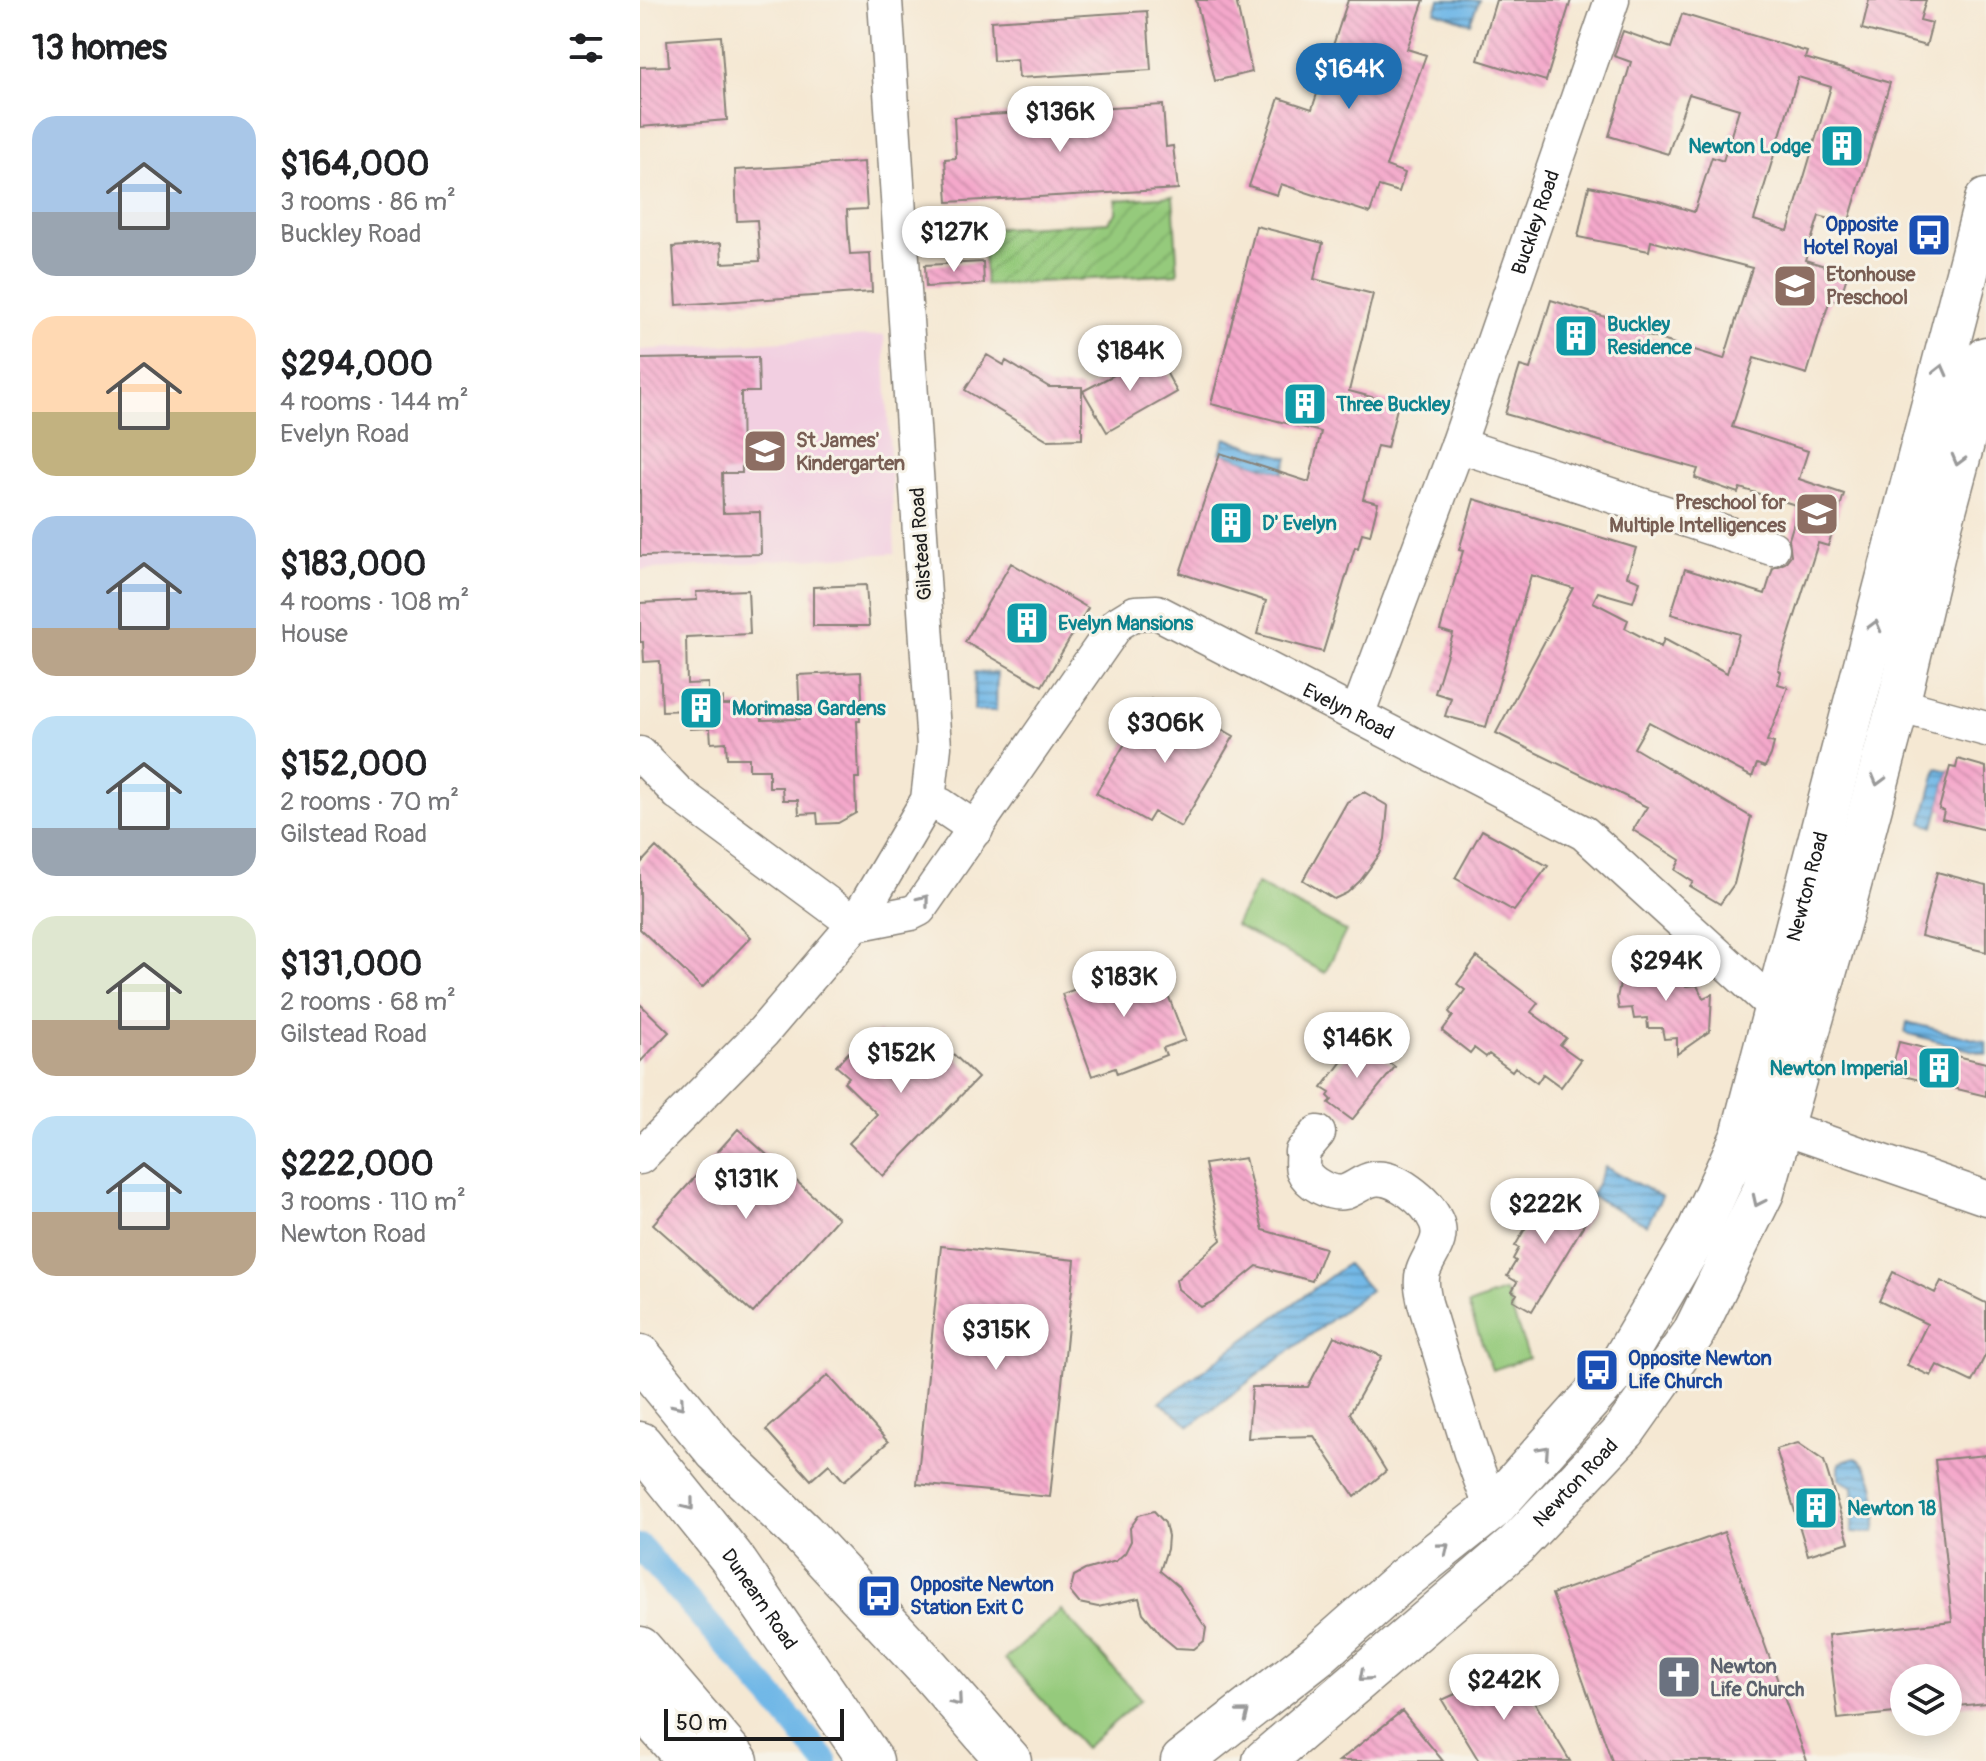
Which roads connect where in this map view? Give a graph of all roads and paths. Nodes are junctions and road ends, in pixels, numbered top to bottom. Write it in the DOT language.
graph roads {
  1 [pos="885,0"];
  2 [pos="1612,0"];
  3 [pos="1986,200"];
  4 [pos="1986,358"];
  5 [pos="1458,445"];
  6 [pos="1772,548"];
  7 [pos="1898,705"];
  8 [pos="1357,715"];
  9 [pos="1986,729"];
  10 [pos="640,754"];
  11 [pos="928,800"];
  12 [pos="976,829"];
  13 [pos="1826,897"];
  14 [pos="855,924"];
  15 [pos="1794,1015"];
  16 [pos="1782,1127"];
  17 [pos="1318,1133"];
  18 [pos="640,1157"];
  19 [pos="1986,1198"];
  20 [pos="640,1357"];
  21 [pos="640,1444"];
  22 [pos="1492,1509"];
  23 [pos="640,1649"];
  24 [pos="640,1704"];
  25 [pos="1004,1753"];
  26 [pos="690,1761"];
  27 [pos="736,1761"];
  28 [pos="871,1761"];
  29 [pos="1182,1761"];
  30 [pos="1264,1761"];
  1 -- 11 [label="street, Gilstead Road"];
  2 -- 5 [label="street, Buckley Road"];
  13 -- 3 [label="main road, Newton Road, one-way"];
  4 -- 7 [label="main road, Newton Road, one-way"];
  5 -- 6 [label="street"];
  5 -- 8 [label="street, Buckley Road"];
  7 -- 9 [label="street"];
  7 -- 13 [label="main road, Newton Road, one-way"];
  8 -- 12 [label="street, Evelyn Road"];
  8 -- 15 [label="street, Evelyn Road"];
  10 -- 14 [label="street"];
  11 -- 12 [label="street"];
  11 -- 14 [label="street, Gilstead Road"];
  14 -- 12 [label="street, one-way"];
  13 -- 15 [label="main road, Newton Road"];
  14 -- 18 [label="street, Gilstead Road"];
  15 -- 16 [label="main road, Newton Road"];
  22 -- 15 [label="main road, Newton Road, one-way"];
  16 -- 19 [label="street"];
  16 -- 30 [label="main road, Newton Road, one-way"];
  17 -- 22 [label="street"];
  20 -- 25 [label="highway, one-way"];
  21 -- 28 [label="highway, Dunearn Road, one-way"];
  29 -- 22 [label="main road, Newton Road, one-way"];
  23 -- 27 [label="highway"];
  24 -- 26 [label="highway"];
}
